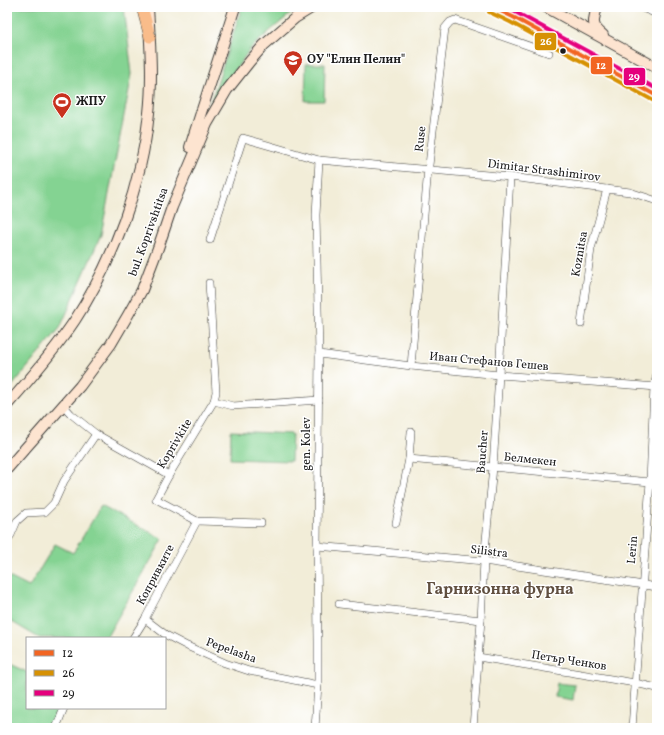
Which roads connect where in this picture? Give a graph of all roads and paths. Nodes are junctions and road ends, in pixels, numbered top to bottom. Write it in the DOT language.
graph roads {
  1 [pos="142,7"];
  2 [pos="148,7"];
  3 [pos="235,7"];
  4 [pos="313,7"];
  5 [pos="492,7"];
  6 [pos="546,7"];
  7 [pos="596,7"];
  8 [pos="640,7"];
  9 [pos="657,14"];
  10 [pos="150,37"];
  11 [pos="617,46"];
  12 [pos="549,53"];
  13 [pos="657,68"];
  14 [pos="657,96"];
  15 [pos="319,160"];
  16 [pos="428,169"];
  17 [pos="510,177"];
  18 [pos="607,189"];
  19 [pos="657,201"];
  20 [pos="172,207"];
  21 [pos="210,240"];
  22 [pos="209,283"];
  23 [pos="581,324"];
  24 [pos="319,354"];
  25 [pos="411,366"];
  26 [pos="657,374"];
  27 [pos="499,375"];
  28 [pos="656,387"];
  29 [pos="318,400"];
  30 [pos="214,401"];
  31 [pos="7,405"];
  32 [pos="63,405"];
  33 [pos="411,432"];
  34 [pos="96,434"];
  35 [pos="409,459"];
  36 [pos="493,467"];
  37 [pos="7,469"];
  38 [pos="168,475"];
  39 [pos="650,482"];
  40 [pos="197,521"];
  41 [pos="261,523"];
  42 [pos="396,523"];
  43 [pos="7,540"];
  44 [pos="317,546"];
  45 [pos="484,561"];
  46 [pos="642,585"];
  47 [pos="657,587"];
  48 [pos="339,604"];
  49 [pos="145,619"];
  50 [pos="482,620"];
  51 [pos="135,637"];
  52 [pos="478,658"];
  53 [pos="635,683"];
  54 [pos="318,685"];
  55 [pos="657,688"];
  56 [pos="64,709"];
  57 [pos="56,728"];
  58 [pos="315,728"];
  59 [pos="473,728"];
  60 [pos="632,728"];
  1 -- 10 [label="main road"];
  2 -- 10 [label="main road"];
  3 -- 20 [label="main road"];
  4 -- 20 [label="main road, bul. Koprivshtitsa"];
  5 -- 14 [label="main road"];
  6 -- 11 [label="main road"];
  7 -- 11 [label="main road"];
  8 -- 9 [label="street"];
  10 -- 31 [label="main road"];
  11 -- 13 [label="main road"];
  12 -- 16 [label="street, Ruse"];
  15 -- 16 [label="street, Dimitar Strashimirov"];
  15 -- 21 [label="street, Dimitar Strashimirov"];
  15 -- 24 [label="street, gen. Kolev"];
  16 -- 17 [label="street, Dimitar Strashimirov"];
  16 -- 25 [label="street, Ruse"];
  17 -- 18 [label="street, Dimitar Strashimirov"];
  17 -- 27 [label="street, Baucher"];
  18 -- 19 [label="street, Dimitar Strashimirov"];
  18 -- 23 [label="street, Koznitsa"];
  20 -- 32 [label="main road, bul. Koprivshtitsa"];
  22 -- 30 [label="street"];
  24 -- 25 [label="street, Иван Стефанов Гешев"];
  24 -- 29 [label="street, gen. Kolev"];
  25 -- 27 [label="street, Иван Стефанов Гешев"];
  26 -- 28 [label="street, Lerin"];
  27 -- 28 [label="street, Иван Стефанов Гешев"];
  27 -- 36 [label="street, Baucher"];
  28 -- 39 [label="street, Lerin"];
  29 -- 30 [label="street"];
  29 -- 44 [label="street, gen. Kolev"];
  30 -- 38 [label="street, Koprivkite"];
  32 -- 34 [label="street"];
  32 -- 37 [label="main road, bul. Koprivshtitsa"];
  33 -- 35 [label="street"];
  34 -- 38 [label="street"];
  34 -- 43 [label="street"];
  35 -- 36 [label="street, Белмекен"];
  35 -- 42 [label="street"];
  36 -- 39 [label="street, Белмекен"];
  36 -- 45 [label="street, Baucher"];
  38 -- 40 [label="street"];
  39 -- 46 [label="street, Lerin"];
  40 -- 41 [label="street"];
  40 -- 49 [label="street, Копривките"];
  44 -- 45 [label="street, Silistra"];
  44 -- 54 [label="street, gen. Kolev"];
  45 -- 46 [label="street, Silistra"];
  45 -- 50 [label="street, Baucher"];
  46 -- 47 [label="street, Silistra"];
  46 -- 53 [label="street, Lerin"];
  48 -- 50 [label="street"];
  49 -- 51 [label="street, Копривките"];
  49 -- 54 [label="street, Pepelasha"];
  50 -- 52 [label="street, Baucher"];
  52 -- 53 [label="street, Петър Ченков"];
  52 -- 59 [label="street, Baucher"];
  53 -- 55 [label="street, Петър Ченков"];
  53 -- 60 [label="street, Lerin"];
  54 -- 58 [label="street, gen. Kolev"];
  56 -- 57 [label="street"];
}
